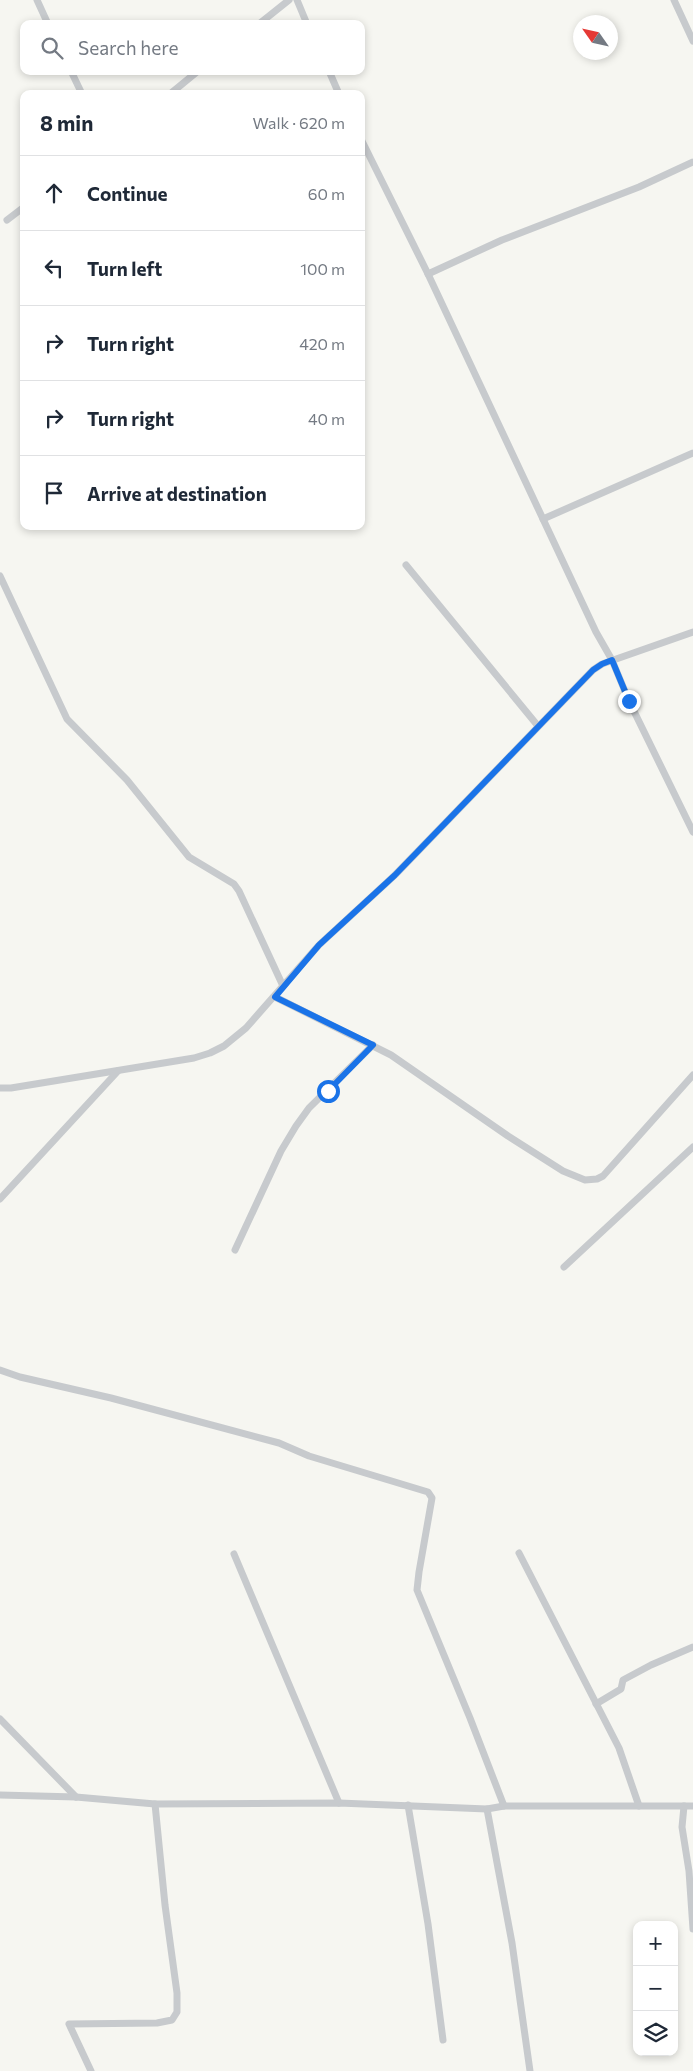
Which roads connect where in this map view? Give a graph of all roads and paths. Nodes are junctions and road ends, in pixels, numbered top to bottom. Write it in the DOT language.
graph roads {
  1 [pos="37,0"];
  2 [pos="290,0"];
  3 [pos="296,0"];
  4 [pos="674,0"];
  5 [pos="46,20"];
  6 [pos="264,20"];
  7 [pos="305,20"];
  8 [pos="693,41"];
  9 [pos="73,75"];
  10 [pos="193,75"];
  11 [pos="331,75"];
  12 [pos="80,90"];
  13 [pos="175,90"];
  14 [pos="337,90"];
  15 [pos="365,148"];
  16 [pos="693,162"];
  17 [pos="20,210"];
  18 [pos="7,220"];
  19 [pos="428,274"];
  20 [pos="693,453"];
  21 [pos="543,519"];
  22 [pos="406,565"];
  23 [pos="0,576"];
  24 [pos="693,632"];
  25 [pos="612,660"];
  26 [pos="538,726"];
  27 [pos="693,832"];
  28 [pos="283,986"];
  29 [pos="275,997"];
  30 [pos="373,1045"];
  31 [pos="118,1071"];
  32 [pos="693,1074"];
  33 [pos="0,1088"];
  34 [pos="693,1147"];
  35 [pos="0,1199"];
  36 [pos="235,1250"];
  37 [pos="564,1266"];
  38 [pos="0,1370"];
  39 [pos="519,1553"];
  40 [pos="234,1554"];
  41 [pos="693,1647"];
  42 [pos="596,1704"];
  43 [pos="0,1719"];
  44 [pos="0,1795"];
  45 [pos="76,1797"];
  46 [pos="339,1803"];
  47 [pos="155,1804"];
  48 [pos="408,1805"];
  49 [pos="504,1806"];
  50 [pos="639,1806"];
  51 [pos="684,1806"];
  52 [pos="693,1806"];
  53 [pos="487,1809"];
  54 [pos="693,1930"];
  55 [pos="443,2040"];
  56 [pos="91,2071"];
  57 [pos="530,2071"];
  1 -- 5 [label="street"];
  2 -- 6 [label="street"];
  3 -- 7 [label="street"];
  4 -- 8 [label="street"];
  9 -- 12 [label="street"];
  10 -- 13 [label="street"];
  11 -- 14 [label="street"];
  15 -- 19 [label="street"];
  16 -- 19 [label="street"];
  17 -- 18 [label="street"];
  19 -- 21 [label="street"];
  20 -- 21 [label="street"];
  21 -- 25 [label="street"];
  22 -- 26 [label="street"];
  23 -- 28 [label="street"];
  24 -- 25 [label="street"];
  25 -- 26 [label="street"];
  25 -- 27 [label="street"];
  26 -- 28 [label="street"];
  28 -- 29 [label="street"];
  29 -- 30 [label="street"];
  29 -- 31 [label="street"];
  30 -- 32 [label="street"];
  30 -- 36 [label="street"];
  31 -- 33 [label="street"];
  31 -- 35 [label="street"];
  34 -- 37 [label="street"];
  38 -- 49 [label="street"];
  39 -- 42 [label="street"];
  40 -- 46 [label="street"];
  41 -- 42 [label="street"];
  42 -- 50 [label="street"];
  43 -- 45 [label="street"];
  44 -- 45 [label="street"];
  45 -- 47 [label="street"];
  46 -- 47 [label="street"];
  46 -- 48 [label="street"];
  47 -- 56 [label="street"];
  48 -- 53 [label="street"];
  48 -- 55 [label="street"];
  49 -- 50 [label="street"];
  49 -- 53 [label="street"];
  50 -- 51 [label="street"];
  51 -- 52 [label="street"];
  51 -- 54 [label="street"];
  53 -- 57 [label="street"];
}
